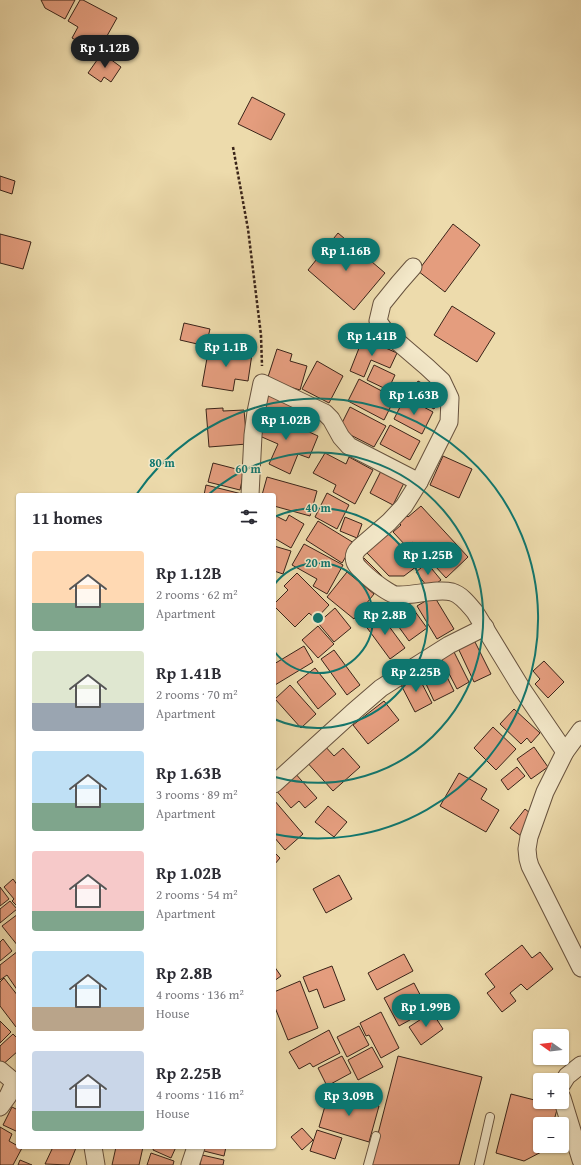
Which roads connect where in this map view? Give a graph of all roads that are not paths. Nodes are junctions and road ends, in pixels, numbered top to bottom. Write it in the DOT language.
graph roads {
  1 [pos="413,267"];
  2 [pos="419,482"];
  3 [pos="250,493"];
  4 [pos="484,626"];
  5 [pos="581,730"];
  6 [pos="565,752"];
  7 [pos="276,782"];
  8 [pos="581,968"];
  9 [pos="581,1065"];
  10 [pos="0,1070"];
  11 [pos="569,1074"];
  12 [pos="0,1107"];
  13 [pos="565,1109"];
  14 [pos="490,1117"];
  15 [pos="376,1136"];
  16 [pos="93,1149"];
  17 [pos="195,1149"];
  18 [pos="581,1160"];
  19 [pos="96,1165"];
  20 [pos="190,1165"];
  21 [pos="368,1165"];
  22 [pos="479,1165"];
  1 -- 2 [label="street"];
  2 -- 3 [label="street"];
  2 -- 4 [label="street"];
  4 -- 6 [label="street"];
  4 -- 7 [label="street"];
  5 -- 6 [label="street"];
  6 -- 8 [label="street"];
  9 -- 11 [label="street"];
  10 -- 12 [label="street"];
  13 -- 18 [label="street"];
  14 -- 22 [label="lane"];
  15 -- 21 [label="lane"];
  16 -- 19 [label="street"];
  17 -- 20 [label="street"];
}
